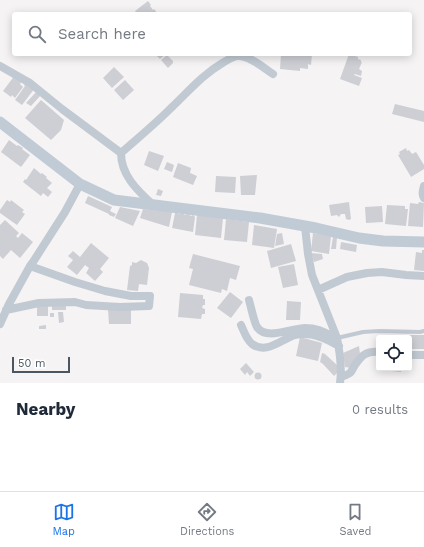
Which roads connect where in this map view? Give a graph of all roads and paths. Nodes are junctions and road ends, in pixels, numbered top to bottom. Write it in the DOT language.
graph roads {
  1 [pos="0,66"];
  2 [pos="273,74"];
  3 [pos="0,122"];
  4 [pos="121,153"];
  5 [pos="80,184"];
  6 [pos="424,186"];
  7 [pos="424,198"];
  8 [pos="152,204"];
  9 [pos="305,226"];
  10 [pos="424,242"];
  11 [pos="30,266"];
  12 [pos="424,276"];
  13 [pos="318,290"];
  14 [pos="249,300"];
  15 [pos="6,310"];
  16 [pos="0,324"];
  17 [pos="241,325"];
  18 [pos="424,331"];
  19 [pos="338,342"];
  20 [pos="376,352"];
  21 [pos="412,355"];
  22 [pos="424,355"];
  23 [pos="340,380"];
  1 -- 4 [label="street"];
  2 -- 4 [label="street"];
  3 -- 5 [label="main road"];
  4 -- 8 [label="street"];
  5 -- 8 [label="main road"];
  5 -- 11 [label="street"];
  6 -- 7 [label="street"];
  8 -- 9 [label="main road"];
  9 -- 10 [label="main road"];
  9 -- 13 [label="street"];
  11 -- 15 [label="street"];
  11 -- 15 [label="street"];
  12 -- 13 [label="street"];
  13 -- 19 [label="street"];
  14 -- 19 [label="street"];
  15 -- 16 [label="street"];
  17 -- 19 [label="street"];
  18 -- 19 [label="lane"];
  19 -- 23 [label="street"];
  20 -- 23 [label="street"];
  21 -- 22 [label="street"];
}
